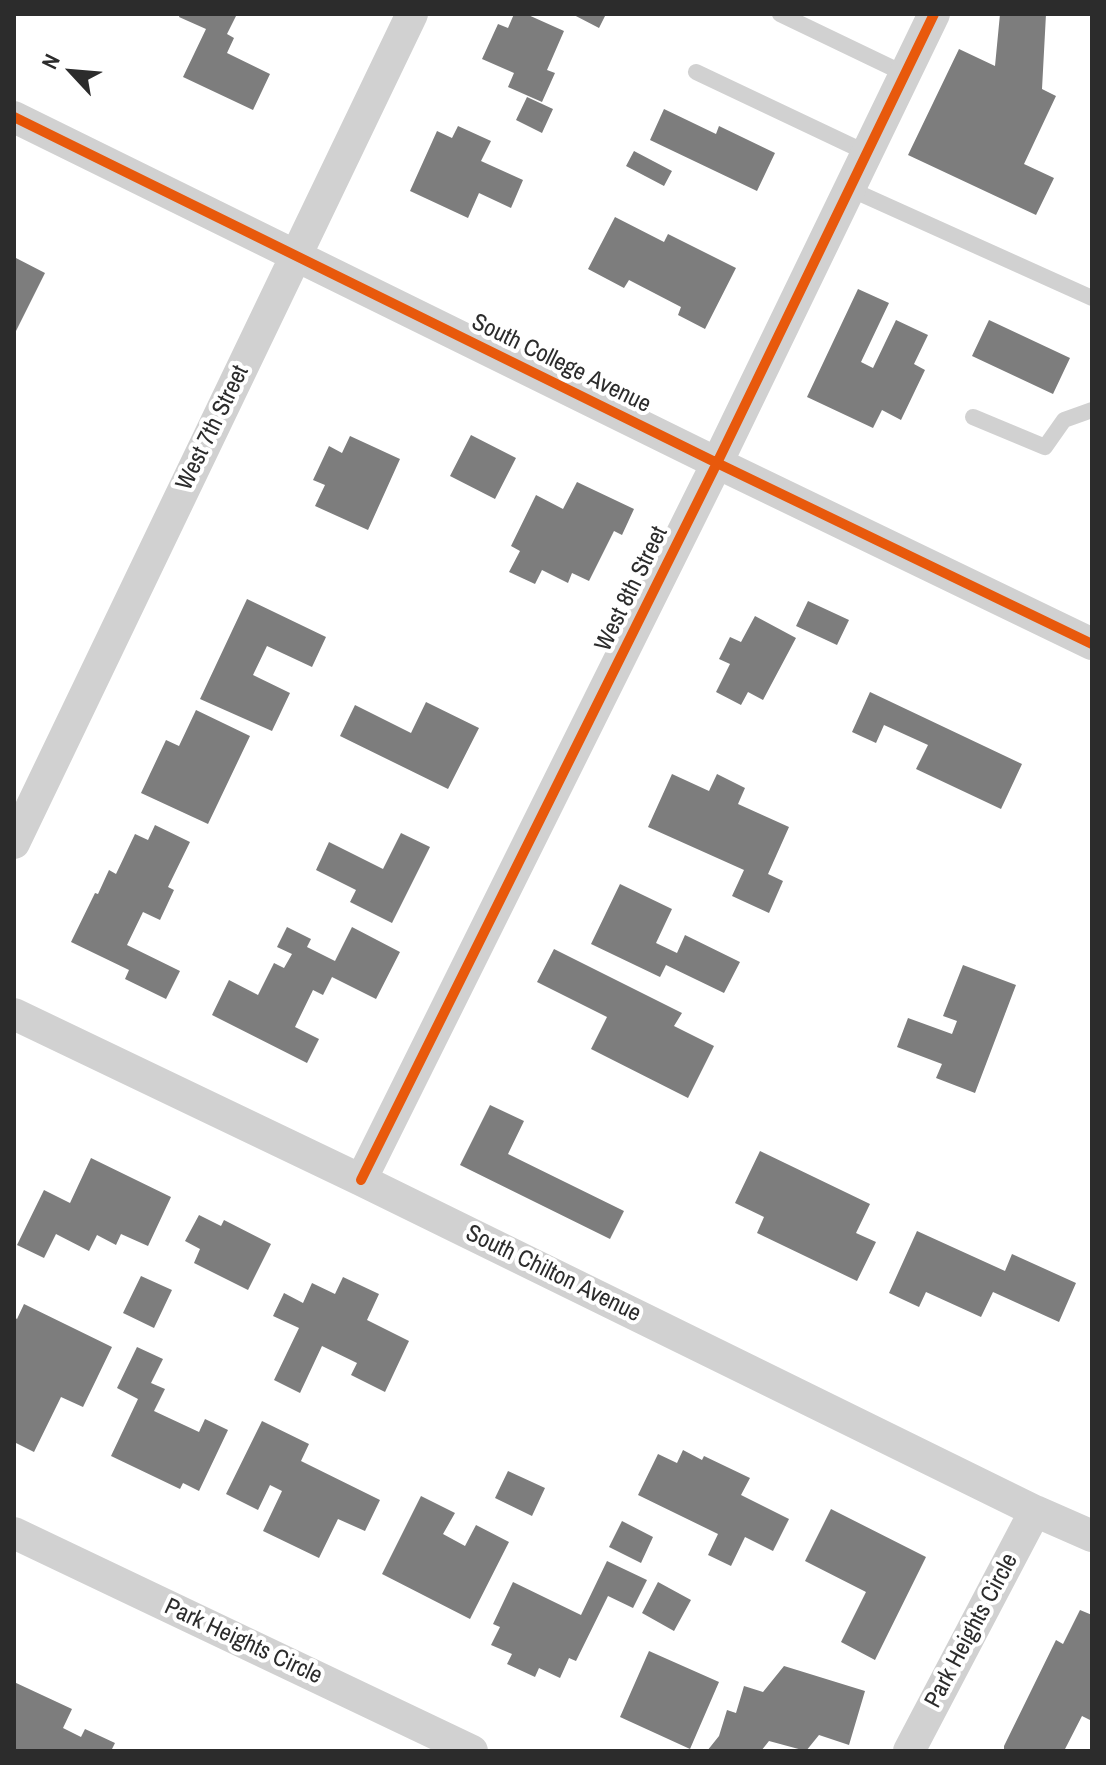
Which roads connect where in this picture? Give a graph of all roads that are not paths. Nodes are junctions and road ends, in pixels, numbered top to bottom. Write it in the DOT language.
graph roads {
  1 [pos="412,14"];
  2 [pos="780,14"];
  3 [pos="934,14"];
  4 [pos="696,72"];
  5 [pos="905,74"];
  6 [pos="14,117"];
  7 [pos="867,153"];
  8 [pos="850,189"];
  9 [pos="295,256"];
  10 [pos="1092,298"];
  11 [pos="1092,410"];
  12 [pos="973,417"];
  13 [pos="717,463"];
  14 [pos="1092,644"];
  15 [pos="14,843"];
  16 [pos="14,1014"];
  17 [pos="361,1180"];
  18 [pos="1035,1511"];
  19 [pos="14,1533"];
  20 [pos="1092,1536"];
  21 [pos="472,1751"];
  22 [pos="909,1751"];
  1 -- 9 [label="street, West 7th Street"];
  2 -- 5 [label="lane"];
  3 -- 5 [label="street, West 8th Street"];
  4 -- 7 [label="lane"];
  5 -- 7 [label="street, West 8th Street"];
  6 -- 9 [label="street, South College Avenue"];
  7 -- 8 [label="street, West 8th Street"];
  8 -- 10 [label="lane"];
  8 -- 13 [label="street, West 8th Street"];
  9 -- 13 [label="street, South College Avenue"];
  9 -- 15 [label="street, West 7th Street"];
  11 -- 12 [label="lane"];
  13 -- 14 [label="street, South College Avenue"];
  13 -- 17 [label="street, West 8th Street"];
  16 -- 17 [label="street, South Chilton Avenue"];
  17 -- 18 [label="street, South Chilton Avenue"];
  18 -- 20 [label="street, South Chilton Avenue"];
  18 -- 22 [label="street, Park Heights Circle"];
  19 -- 21 [label="street, Park Heights Circle"];
}
